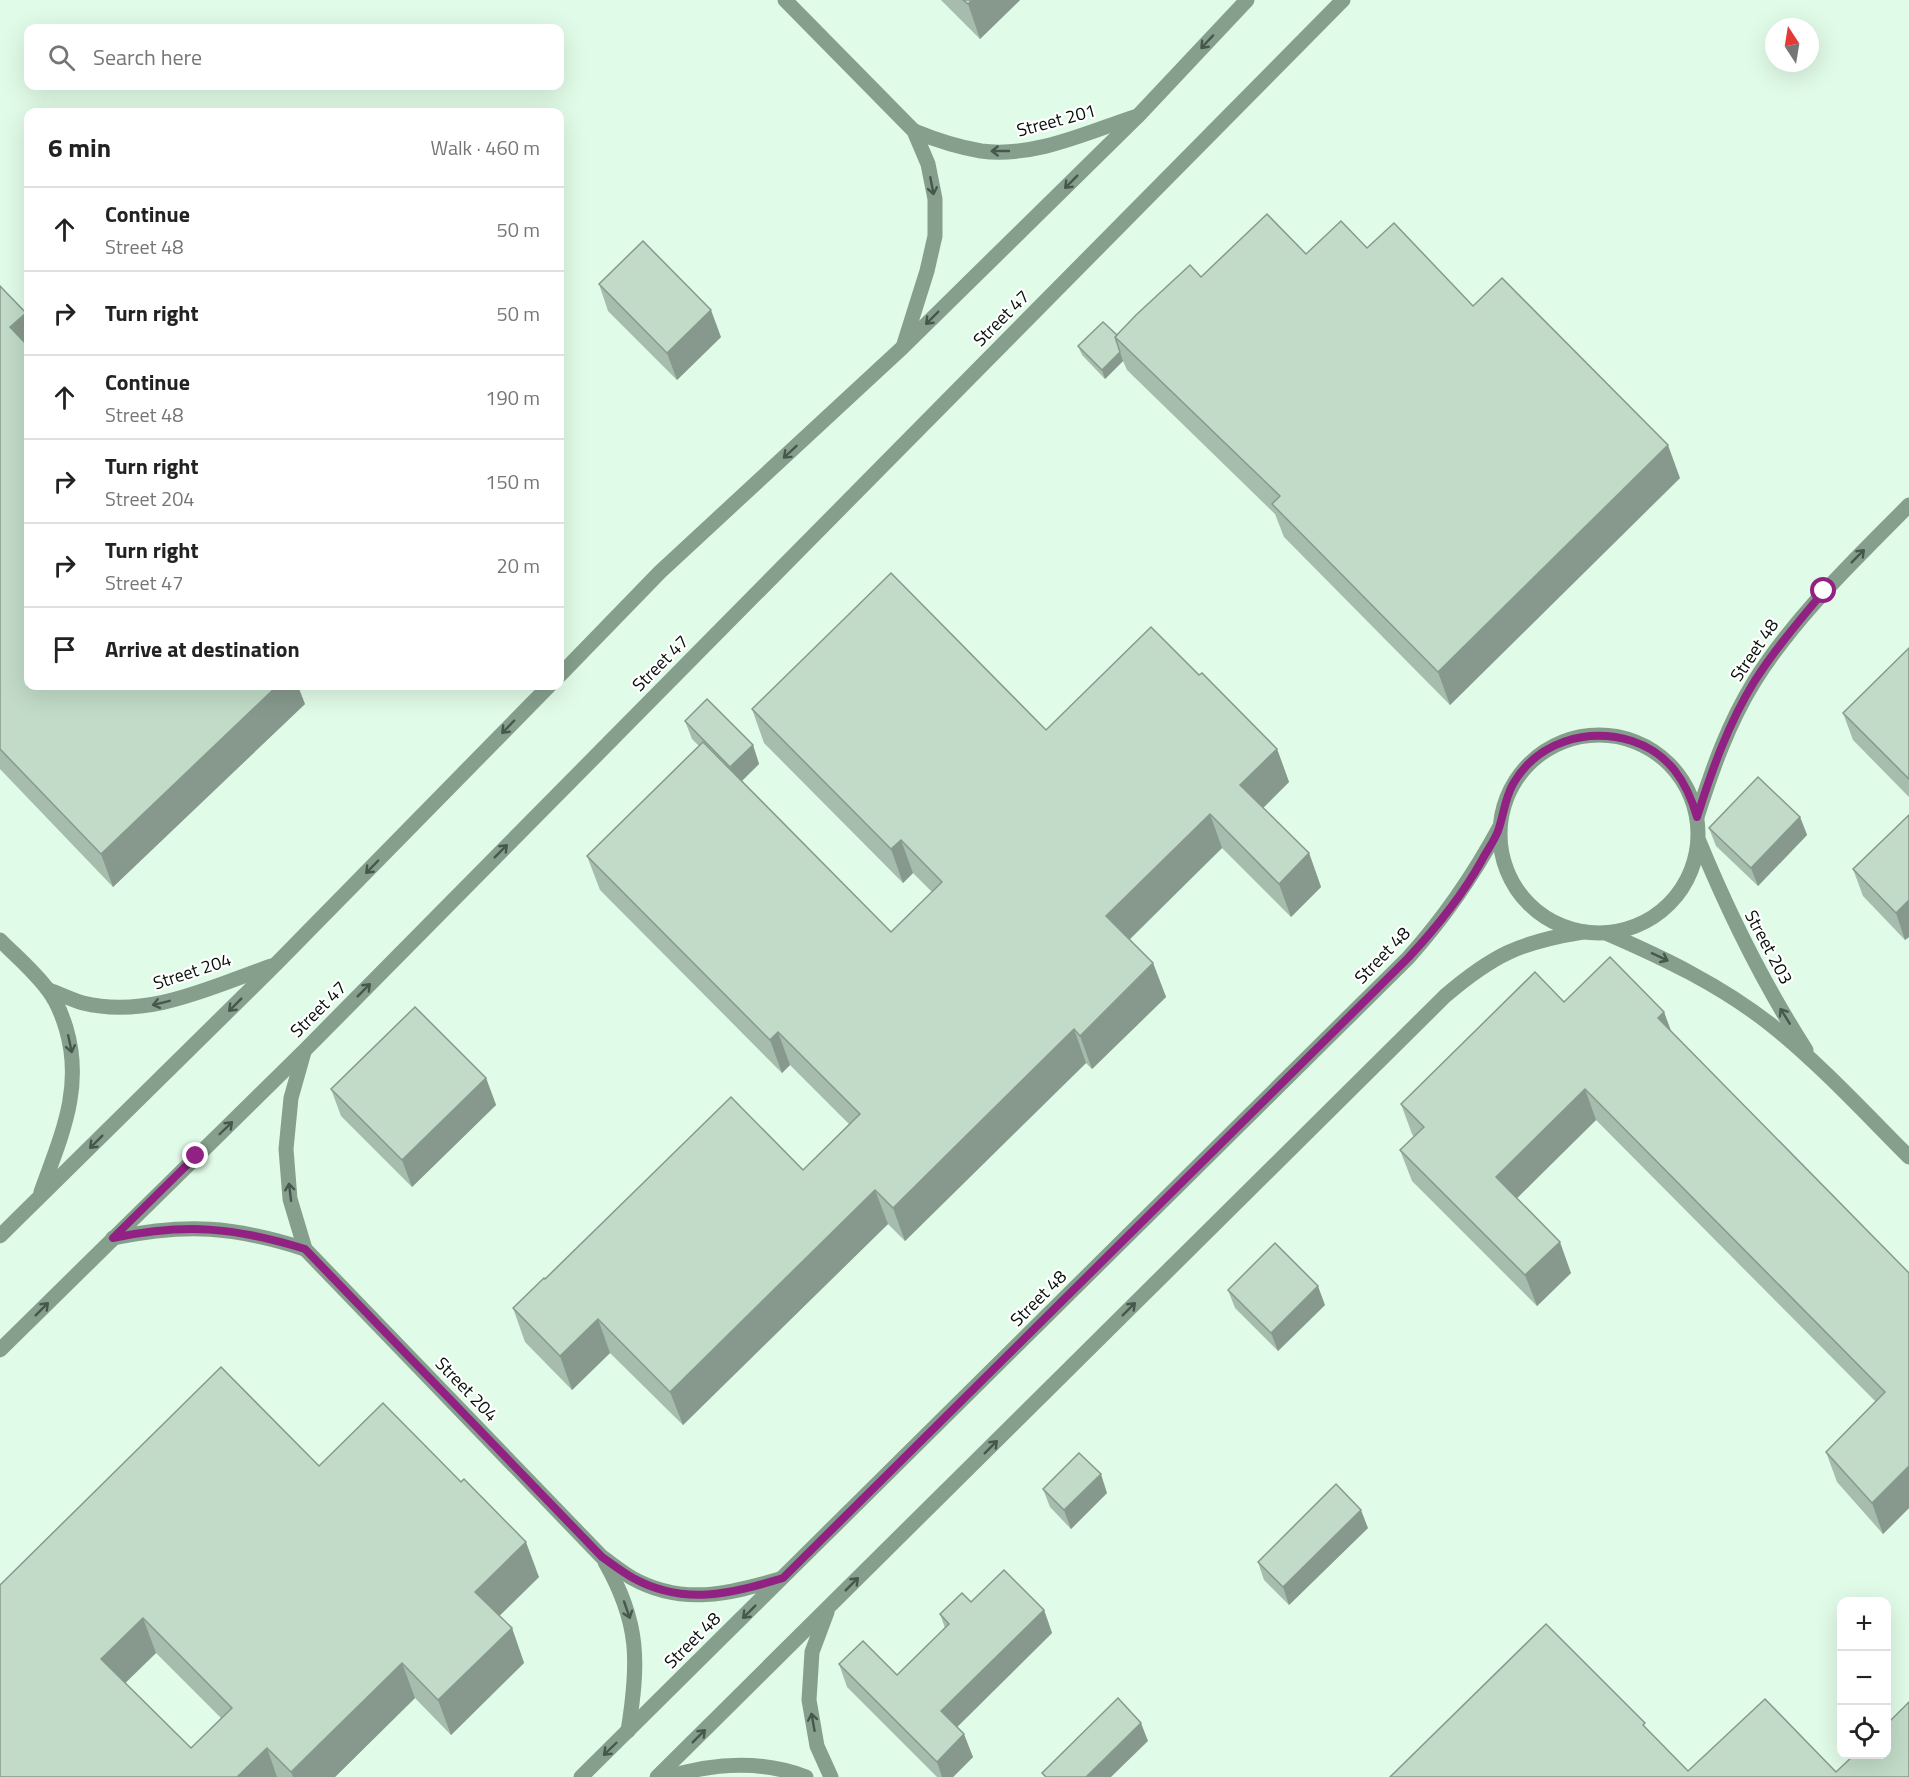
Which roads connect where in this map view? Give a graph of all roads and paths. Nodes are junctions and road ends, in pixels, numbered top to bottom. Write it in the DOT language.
graph roads {
  1 [pos="785,0"];
  2 [pos="1247,0"];
  3 [pos="1342,0"];
  4 [pos="1137,117"];
  5 [pos="914,131"];
  6 [pos="903,347"];
  7 [pos="1909,505"];
  8 [pos="564,671"];
  9 [pos="545,690"];
  10 [pos="1697,817"];
  11 [pos="1499,828"];
  12 [pos="1699,841"];
  13 [pos="1583,932"];
  14 [pos="1606,933"];
  15 [pos="0,940"];
  16 [pos="276,964"];
  17 [pos="49,990"];
  18 [pos="305,1050"];
  19 [pos="1816,1065"];
  20 [pos="1909,1157"];
  21 [pos="38,1198"];
  22 [pos="0,1236"];
  23 [pos="113,1238"];
  24 [pos="305,1249"];
  25 [pos="0,1350"];
  26 [pos="602,1557"];
  27 [pos="783,1578"];
  28 [pos="828,1608"];
  29 [pos="628,1731"];
  30 [pos="581,1777"];
  31 [pos="657,1777"];
  32 [pos="668,1777"];
  33 [pos="806,1777"];
  34 [pos="831,1777"];
  1 -- 5 [label="street, Street 201"];
  2 -- 4 [label="street, one-way"];
  18 -- 3 [label="street, Street 47, one-way"];
  4 -- 5 [label="street, Street 201, one-way"];
  4 -- 6 [label="street, one-way"];
  5 -- 6 [label="street, Street 201, one-way"];
  6 -- 8 [label="street, one-way"];
  10 -- 7 [label="street, Street 48, one-way"];
  9 -- 16 [label="street, one-way"];
  10 -- 11 [label="street"];
  10 -- 12 [label="street"];
  11 -- 13 [label="street"];
  11 -- 27 [label="street, Street 48"];
  12 -- 14 [label="street"];
  19 -- 12 [label="street, Street 203, one-way"];
  13 -- 14 [label="street"];
  28 -- 13 [label="street, one-way"];
  14 -- 19 [label="street, Street 203, one-way"];
  15 -- 17 [label="street, Street 204"];
  16 -- 17 [label="street, Street 204, one-way"];
  16 -- 21 [label="street, one-way"];
  17 -- 21 [label="street, Street 204, one-way"];
  23 -- 18 [label="street, Street 47, one-way"];
  24 -- 18 [label="street, Street 204, one-way"];
  19 -- 20 [label="street, Street 203"];
  21 -- 22 [label="street"];
  23 -- 24 [label="street, Street 204"];
  25 -- 23 [label="street, Street 47, one-way"];
  24 -- 26 [label="street, Street 204"];
  26 -- 27 [label="street, Street 204"];
  26 -- 29 [label="street, Street 204, one-way"];
  27 -- 29 [label="street, Street 48, one-way"];
  31 -- 28 [label="street, one-way"];
  34 -- 28 [label="street, one-way"];
  29 -- 30 [label="street, Street 48, one-way"];
  32 -- 33 [label="street"];
}
